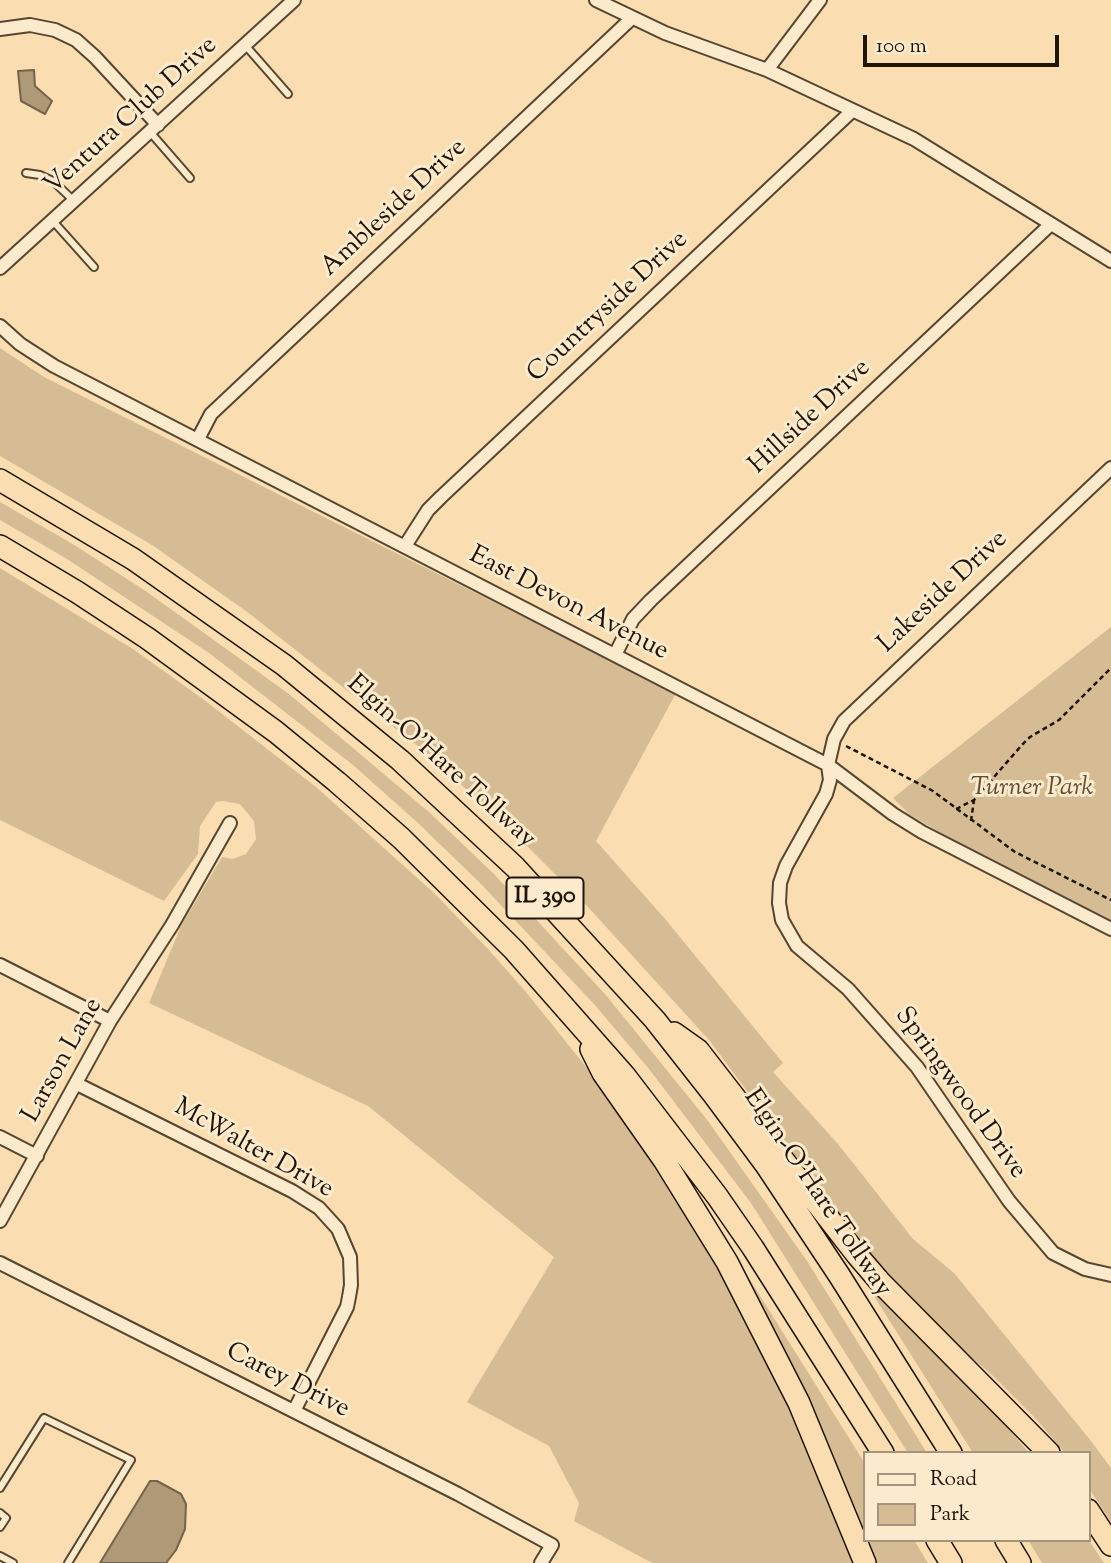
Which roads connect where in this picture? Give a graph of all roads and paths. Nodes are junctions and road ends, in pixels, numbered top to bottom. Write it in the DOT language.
graph roads {
  1 [pos="295,0"];
  2 [pos="596,0"];
  3 [pos="820,0"];
  4 [pos="632,18"];
  5 [pos="0,29"];
  6 [pos="245,45"];
  7 [pos="767,70"];
  8 [pos="288,94"];
  9 [pos="852,111"];
  10 [pos="154,128"];
  11 [pos="26,173"];
  12 [pos="190,178"];
  13 [pos="75,201"];
  14 [pos="52,220"];
  15 [pos="1051,224"];
  16 [pos="1111,261"];
  17 [pos="94,267"];
  18 [pos="0,268"];
  19 [pos="0,327"];
  20 [pos="198,439"];
  21 [pos="1111,468"];
  22 [pos="0,480"];
  23 [pos="0,546"];
  24 [pos="405,546"];
  25 [pos="615,655"];
  26 [pos="1111,668"];
  27 [pos="834,739"];
  28 [pos="828,765"];
  29 [pos="974,800"];
  30 [pos="956,809"];
  31 [pos="971,821"];
  32 [pos="230,823"];
  33 [pos="1111,900"];
  34 [pos="1111,929"];
  35 [pos="0,965"];
  36 [pos="574,1016"];
  37 [pos="655,1020"];
  38 [pos="110,1021"];
  39 [pos="77,1084"];
  40 [pos="0,1137"];
  41 [pos="37,1156"];
  42 [pos="0,1221"];
  43 [pos="0,1263"];
  44 [pos="1111,1275"];
  45 [pos="294,1411"];
  46 [pos="882,1451"];
  47 [pos="950,1451"];
  48 [pos="1047,1451"];
  49 [pos="0,1488"];
  50 [pos="0,1513"];
  51 [pos="1090,1513"];
  52 [pos="0,1527"];
  53 [pos="938,1542"];
  54 [pos="1007,1542"];
  55 [pos="1111,1545"];
  56 [pos="0,1556"];
  57 [pos="13,1563"];
  58 [pos="68,1563"];
  59 [pos="541,1563"];
  60 [pos="864,1563"];
  61 [pos="951,1563"];
  62 [pos="1020,1563"];
  1 -- 6 [label="street, Ventura Club Drive"];
  2 -- 4 [label="street"];
  3 -- 7 [label="street"];
  4 -- 7 [label="street"];
  4 -- 20 [label="street, Ambleside Drive"];
  5 -- 10 [label="street"];
  6 -- 8 [label="lane"];
  6 -- 10 [label="street, Ventura Club Drive"];
  7 -- 9 [label="street"];
  9 -- 15 [label="street"];
  9 -- 24 [label="street, Countryside Drive"];
  10 -- 12 [label="lane"];
  10 -- 13 [label="street, Ventura Club Drive"];
  11 -- 13 [label="lane"];
  13 -- 14 [label="street, Ventura Club Drive"];
  14 -- 17 [label="lane"];
  14 -- 18 [label="street, Ventura Club Drive"];
  15 -- 16 [label="street"];
  15 -- 25 [label="street, Hillside Drive"];
  19 -- 20 [label="street, East Devon Avenue"];
  20 -- 24 [label="street, East Devon Avenue"];
  21 -- 27 [label="street, Lakeside Drive"];
  22 -- 37 [label="highway, Elgin-O'Hare Tollway / IL 390"];
  23 -- 36 [label="highway, IL 390"];
  24 -- 25 [label="street, East Devon Avenue"];
  25 -- 28 [label="street, East Devon Avenue"];
  26 -- 29 [label="path"];
  27 -- 28 [label="street, Lakeside Drive"];
  27 -- 30 [label="path"];
  28 -- 34 [label="street, East Devon Avenue"];
  28 -- 44 [label="street, Springwood Drive"];
  29 -- 30 [label="path"];
  29 -- 31 [label="path"];
  30 -- 31 [label="path"];
  31 -- 33 [label="path"];
  32 -- 38 [label="street, Larson Lane"];
  35 -- 38 [label="street"];
  36 -- 46 [label="highway, IL 390"];
  36 -- 60 [label="highway"];
  37 -- 47 [label="highway, Elgin-O'Hare Tollway / IL 390"];
  37 -- 48 [label="highway"];
  38 -- 39 [label="street, Larson Lane"];
  39 -- 41 [label="street, Larson Lane"];
  39 -- 45 [label="street, McWalter Drive"];
  40 -- 41 [label="street"];
  41 -- 42 [label="street, Larson Lane"];
  43 -- 45 [label="street, Carey Drive"];
  45 -- 59 [label="street, Carey Drive"];
  49 -- 58 [label="lane"];
  50 -- 52 [label="lane"];
  51 -- 55 [label="highway"];
  53 -- 61 [label="highway"];
  54 -- 62 [label="highway"];
  56 -- 57 [label="lane"];
}
